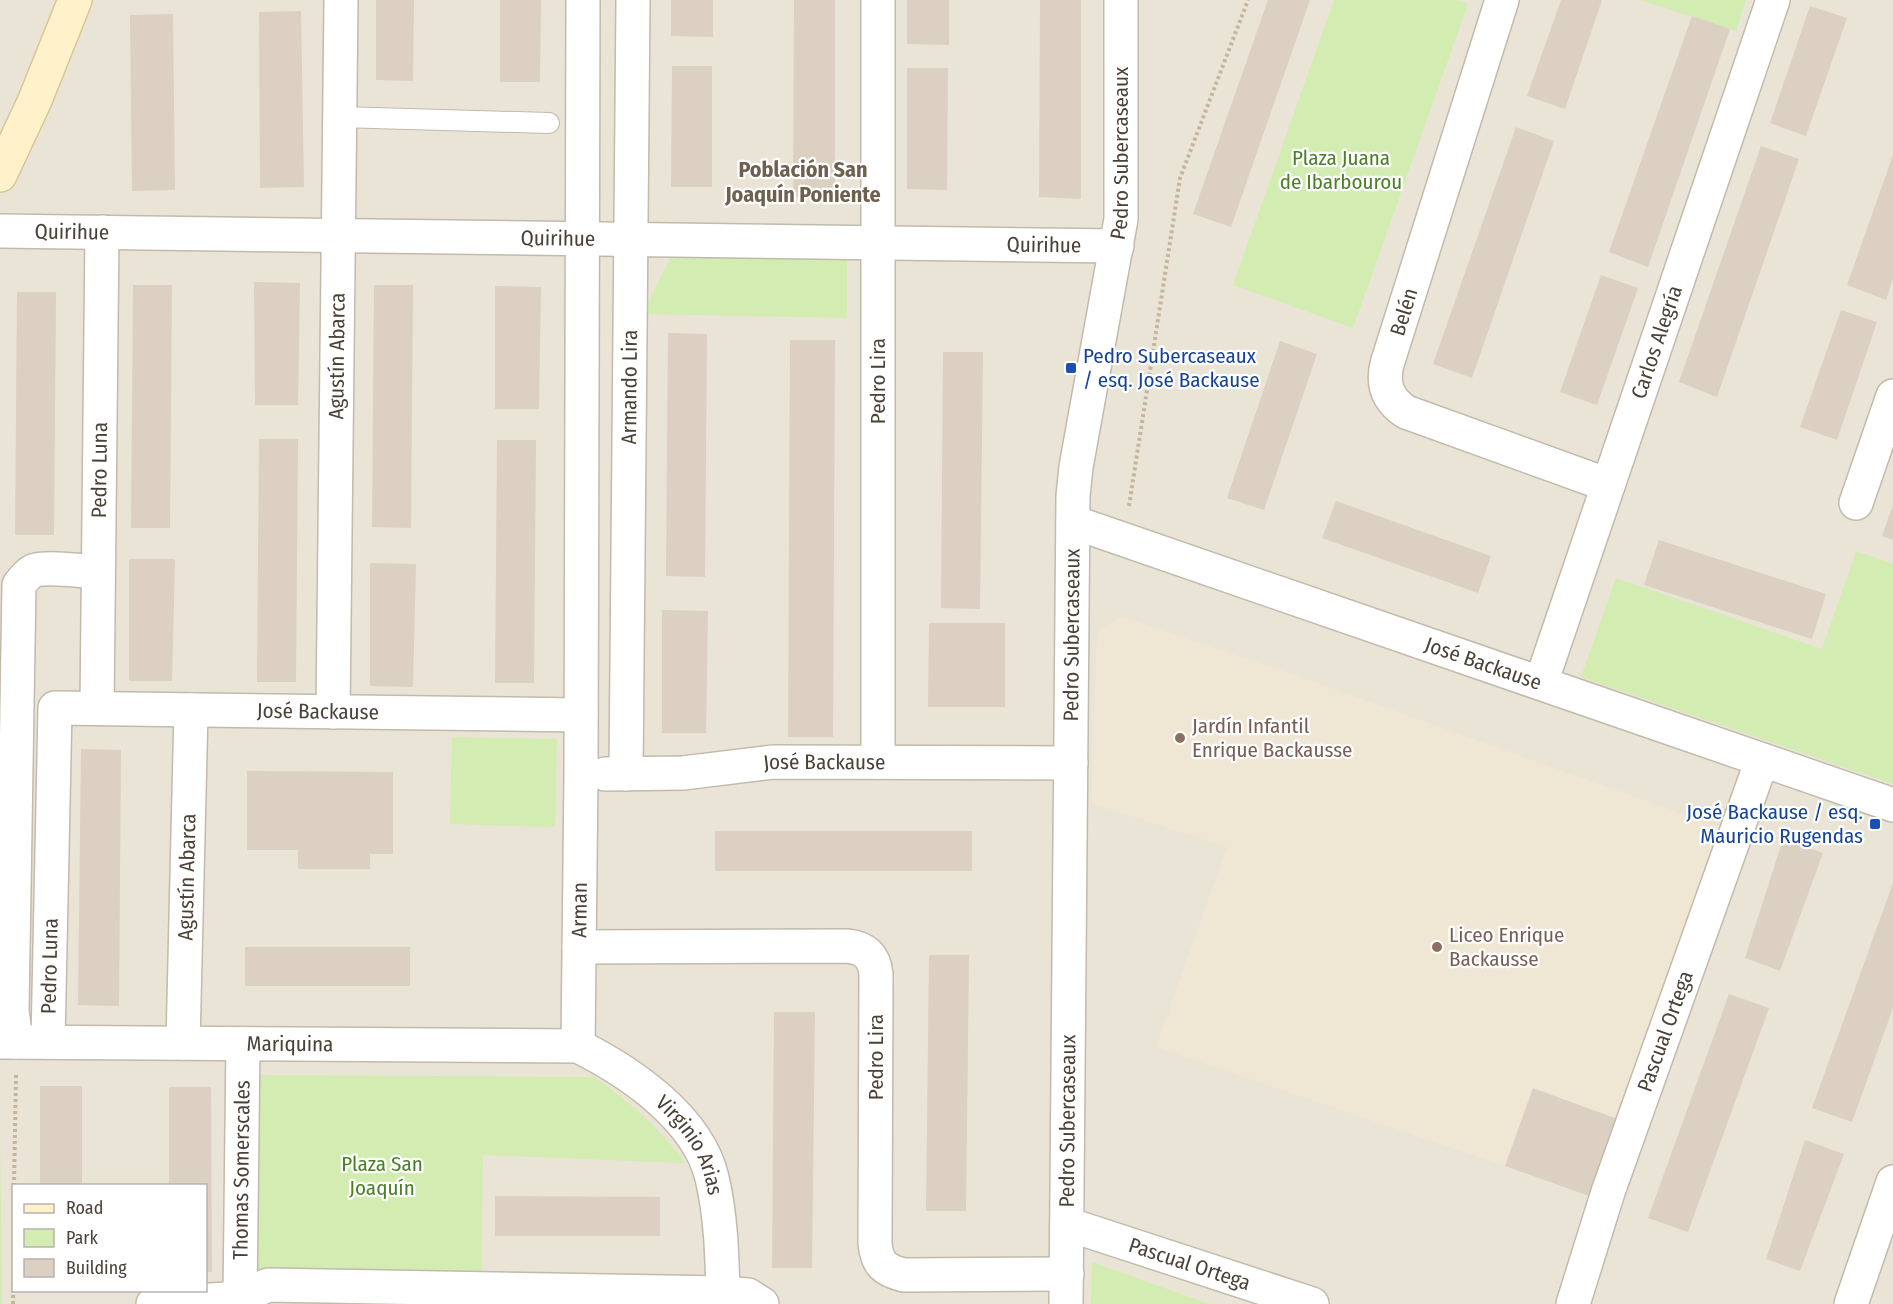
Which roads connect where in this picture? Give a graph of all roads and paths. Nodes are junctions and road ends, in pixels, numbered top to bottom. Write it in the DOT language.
graph roads {
  1 [pos="75,0"];
  2 [pos="341,0"];
  3 [pos="583,0"];
  4 [pos="633,0"];
  5 [pos="878,0"];
  6 [pos="1121,0"];
  7 [pos="1248,0"];
  8 [pos="1502,0"];
  9 [pos="1773,0"];
  10 [pos="340,117"];
  11 [pos="549,123"];
  12 [pos="4,161"];
  13 [pos="0,231"];
  14 [pos="102,232"];
  15 [pos="339,235"];
  16 [pos="582,239"];
  17 [pos="630,239"];
  18 [pos="878,242"];
  19 [pos="1117,246"];
  20 [pos="1893,396"];
  21 [pos="1608,485"];
  22 [pos="1856,503"];
  23 [pos="1073,522"];
  24 [pos="1122,539"];
  25 [pos="98,572"];
  26 [pos="1541,683"];
  27 [pos="55,708"];
  28 [pos="97,708"];
  29 [pos="191,710"];
  30 [pos="333,712"];
  31 [pos="581,715"];
  32 [pos="1762,760"];
  33 [pos="878,762"];
  34 [pos="1071,763"];
  35 [pos="581,774"];
  36 [pos="626,774"];
  37 [pos="1893,805"];
  38 [pos="579,947"];
  39 [pos="21,1042"];
  40 [pos="183,1043"];
  41 [pos="243,1044"];
  42 [pos="578,1046"];
  43 [pos="1893,1182"];
  44 [pos="14,1184"];
  45 [pos="1067,1224"];
  46 [pos="1066,1289"];
  47 [pos="723,1293"];
  48 [pos="259,1296"];
  49 [pos="537,1297"];
  50 [pos="153,1304"];
  51 [pos="762,1304"];
  52 [pos="1312,1304"];
  53 [pos="1573,1304"];
  54 [pos="1851,1304"];
  1 -- 12 [label="street"];
  2 -- 10 [label="street, Agustín Abarca"];
  3 -- 16 [label="street"];
  4 -- 17 [label="street, Armando Lira"];
  5 -- 18 [label="street, Pedro Lira"];
  6 -- 19 [label="street, Pedro Subercaseaux"];
  7 -- 24 [label="path"];
  8 -- 21 [label="street, Belén"];
  9 -- 21 [label="street, Carlos Alegría"];
  10 -- 11 [label="lane"];
  10 -- 15 [label="street, Agustín Abarca"];
  13 -- 14 [label="street, Quirihue"];
  14 -- 15 [label="street, Quirihue"];
  14 -- 25 [label="street, Pedro Luna"];
  15 -- 16 [label="street, Quirihue"];
  15 -- 30 [label="street, Agustín Abarca"];
  16 -- 17 [label="street, Quirihue"];
  16 -- 31 [label="street"];
  17 -- 18 [label="street, Quirihue"];
  17 -- 36 [label="street, Armando Lira"];
  18 -- 19 [label="street, Quirihue"];
  18 -- 33 [label="street, Pedro Lira"];
  19 -- 23 [label="street, Pedro Subercaseaux"];
  20 -- 22 [label="street"];
  21 -- 26 [label="street, Carlos Alegría"];
  23 -- 24 [label="street, José Backause"];
  23 -- 34 [label="street, Pedro Subercaseaux"];
  24 -- 26 [label="street, José Backause"];
  25 -- 28 [label="street, Pedro Luna"];
  25 -- 39 [label="street"];
  26 -- 32 [label="street, José Backause"];
  27 -- 28 [label="street, José Backause"];
  27 -- 39 [label="street, Pedro Luna"];
  28 -- 29 [label="street, José Backause"];
  29 -- 30 [label="street, José Backause"];
  29 -- 40 [label="street, Agustín Abarca"];
  30 -- 31 [label="street, José Backause"];
  31 -- 35 [label="street"];
  32 -- 37 [label="street, José Backause"];
  32 -- 53 [label="street, Pascual Ortega"];
  33 -- 34 [label="street, José Backause"];
  33 -- 36 [label="street, José Backause"];
  34 -- 45 [label="street, Pedro Subercaseaux"];
  35 -- 36 [label="street, José Backause"];
  35 -- 38 [label="street, Arman"];
  38 -- 42 [label="street, Arman"];
  38 -- 46 [label="street, Pedro Lira"];
  39 -- 40 [label="street, Mariquina"];
  39 -- 44 [label="path"];
  40 -- 41 [label="street, Mariquina"];
  41 -- 42 [label="street, Mariquina"];
  41 -- 48 [label="street, Thomas Somerscales"];
  42 -- 47 [label="street, Virginio Arias"];
  43 -- 54 [label="street"];
  45 -- 46 [label="street, Pedro Subercaseaux"];
  45 -- 52 [label="street, Pascual Ortega"];
  47 -- 49 [label="street"];
  47 -- 51 [label="street"];
  48 -- 49 [label="street"];
  48 -- 50 [label="street"];
}
